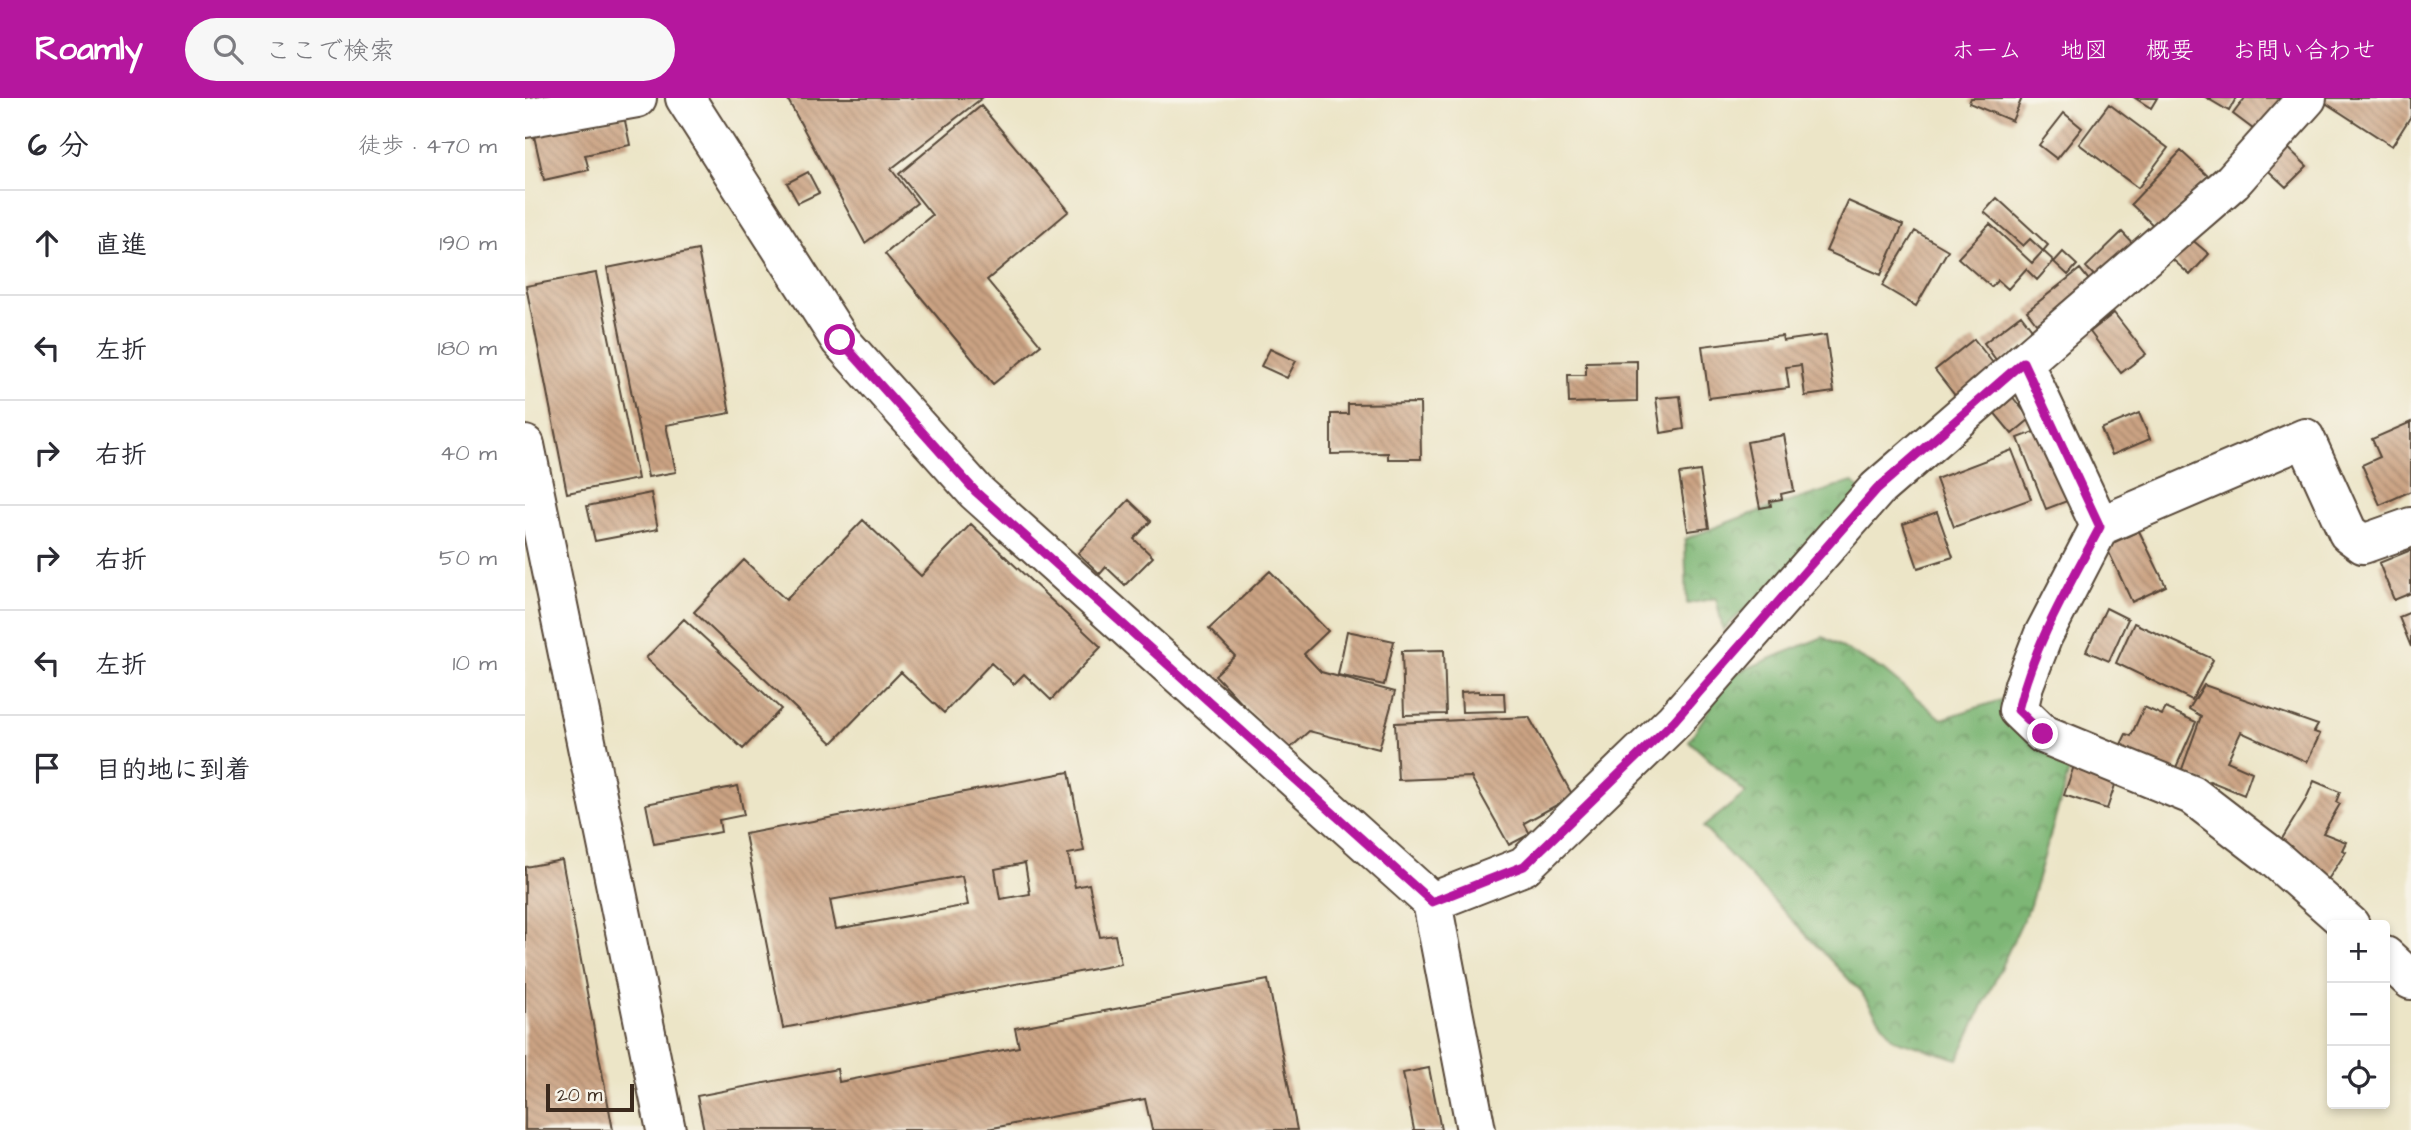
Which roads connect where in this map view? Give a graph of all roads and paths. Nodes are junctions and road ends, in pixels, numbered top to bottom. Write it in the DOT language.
graph roads {
  1 [pos="638,98"];
  2 [pos="685,98"];
  3 [pos="2307,98"];
  4 [pos="566,104"];
  5 [pos="525,118"];
  6 [pos="2023,362"];
  7 [pos="525,445"];
  8 [pos="2100,527"];
  9 [pos="2411,527"];
  10 [pos="1432,902"];
  11 [pos="2344,920"];
  12 [pos="2390,960"];
  13 [pos="2411,979"];
  14 [pos="666,1130"];
  15 [pos="1476,1130"];
  1 -- 4 [label="street"];
  2 -- 10 [label="street"];
  3 -- 6 [label="street"];
  4 -- 5 [label="street"];
  6 -- 8 [label="street"];
  6 -- 10 [label="street"];
  7 -- 14 [label="street"];
  8 -- 9 [label="street"];
  8 -- 11 [label="street"];
  10 -- 15 [label="street"];
  12 -- 13 [label="street"];
}
